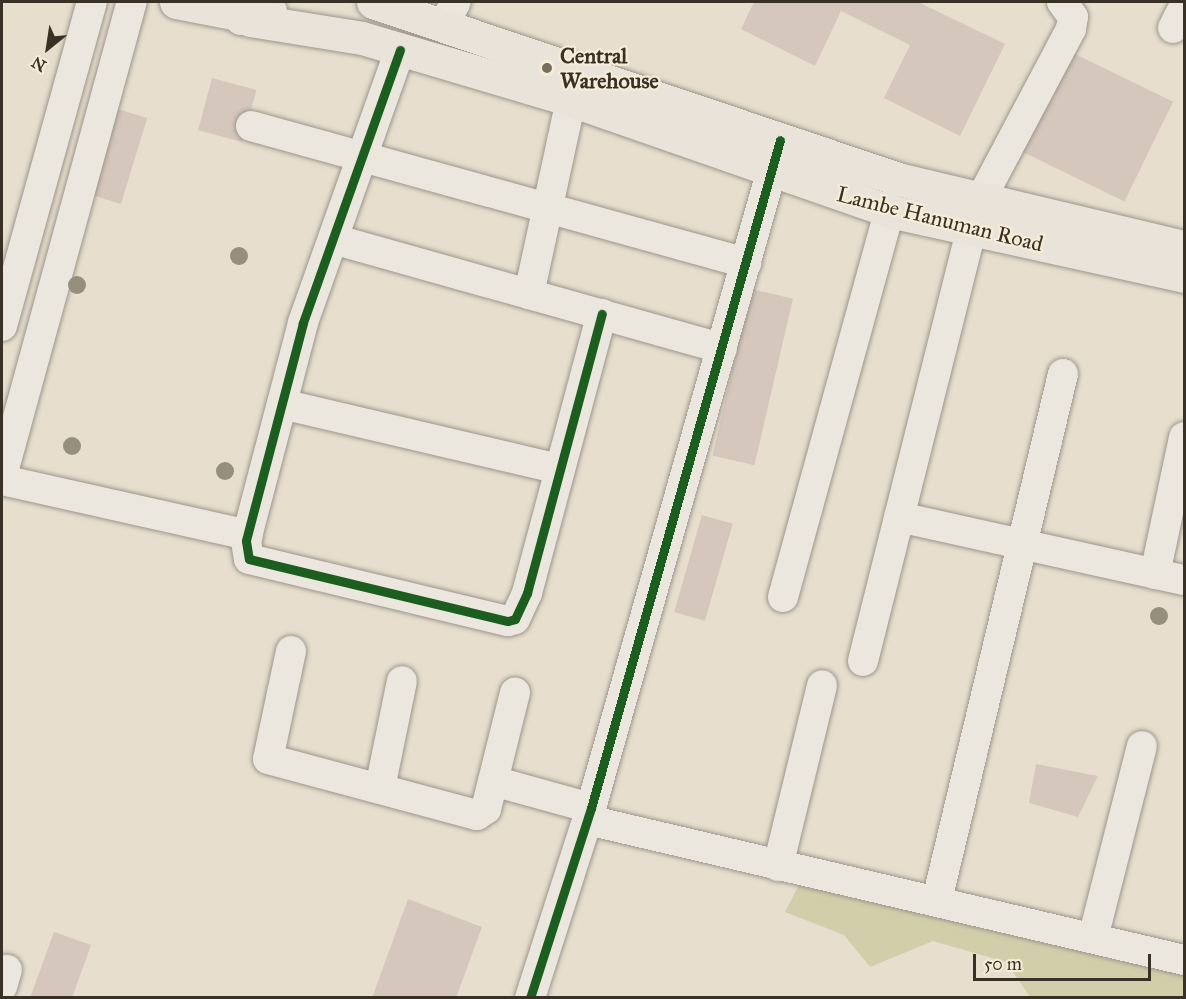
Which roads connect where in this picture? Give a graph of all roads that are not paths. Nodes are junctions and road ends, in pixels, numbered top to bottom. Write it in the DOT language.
graph roads {
  1 [pos="93,2"];
  2 [pos="132,2"];
  3 [pos="176,2"];
  4 [pos="373,2"];
  5 [pos="1062,2"];
  6 [pos="245,9"];
  7 [pos="450,14"];
  8 [pos="400,50"];
  9 [pos="571,100"];
  10 [pos="250,126"];
  11 [pos="780,141"];
  12 [pos="362,157"];
  13 [pos="770,171"];
  14 [pos="898,179"];
  15 [pos="981,199"];
  16 [pos="548,206"];
  17 [pos="889,211"];
  18 [pos="971,230"];
  19 [pos="333,239"];
  20 [pos="1185,247"];
  21 [pos="746,264"];
  22 [pos="1185,276"];
  23 [pos="530,294"];
  24 [pos="602,315"];
  25 [pos="2,326"];
  26 [pos="722,348"];
  27 [pos="1063,374"];
  28 [pos="282,404"];
  29 [pos="1185,436"];
  30 [pos="560,469"];
  31 [pos="2,478"];
  32 [pos="899,518"];
  33 [pos="248,534"];
  34 [pos="1022,545"];
  35 [pos="1155,574"];
  36 [pos="1185,580"];
  37 [pos="783,597"];
  38 [pos="291,651"];
  39 [pos="863,661"];
  40 [pos="402,681"];
  41 [pos="822,685"];
  42 [pos="515,693"];
  43 [pos="1142,746"];
  44 [pos="493,781"];
  45 [pos="380,789"];
  46 [pos="590,814"];
  47 [pos="778,866"];
  48 [pos="937,900"];
  49 [pos="1093,938"];
  50 [pos="1185,960"];
  51 [pos="530,998"];
  1 -- 25 [label="street"];
  2 -- 31 [label="street"];
  3 -- 6 [label="main road, Lambe Hanuman Road"];
  4 -- 7 [label="main road"];
  5 -- 15 [label="street"];
  6 -- 8 [label="main road, Lambe Hanuman Road"];
  7 -- 11 [label="main road"];
  8 -- 9 [label="main road, Lambe Hanuman Road"];
  8 -- 12 [label="street"];
  9 -- 13 [label="main road, Lambe Hanuman Road"];
  9 -- 16 [label="street"];
  10 -- 12 [label="street"];
  11 -- 13 [label="street"];
  11 -- 14 [label="main road"];
  12 -- 16 [label="street"];
  12 -- 19 [label="street"];
  13 -- 17 [label="main road, Lambe Hanuman Road"];
  13 -- 21 [label="street"];
  14 -- 15 [label="main road"];
  14 -- 17 [label="main road"];
  15 -- 20 [label="main road"];
  16 -- 21 [label="street"];
  16 -- 23 [label="street"];
  17 -- 18 [label="main road, Lambe Hanuman Road"];
  17 -- 37 [label="street"];
  18 -- 22 [label="main road, Lambe Hanuman Road"];
  18 -- 32 [label="street"];
  19 -- 23 [label="street"];
  19 -- 28 [label="street"];
  21 -- 26 [label="street"];
  23 -- 24 [label="street"];
  24 -- 26 [label="street"];
  24 -- 30 [label="street"];
  26 -- 46 [label="street"];
  27 -- 34 [label="street"];
  28 -- 30 [label="street"];
  28 -- 33 [label="street"];
  29 -- 35 [label="street"];
  30 -- 33 [label="street"];
  31 -- 33 [label="street"];
  32 -- 34 [label="street"];
  32 -- 39 [label="street"];
  34 -- 35 [label="street"];
  34 -- 48 [label="street"];
  35 -- 36 [label="street"];
  38 -- 45 [label="street"];
  40 -- 45 [label="street"];
  41 -- 47 [label="street"];
  42 -- 44 [label="street"];
  43 -- 49 [label="street"];
  44 -- 45 [label="street"];
  44 -- 46 [label="street"];
  46 -- 47 [label="street"];
  46 -- 51 [label="street"];
  47 -- 48 [label="street"];
  48 -- 49 [label="street"];
  49 -- 50 [label="street"];
}
